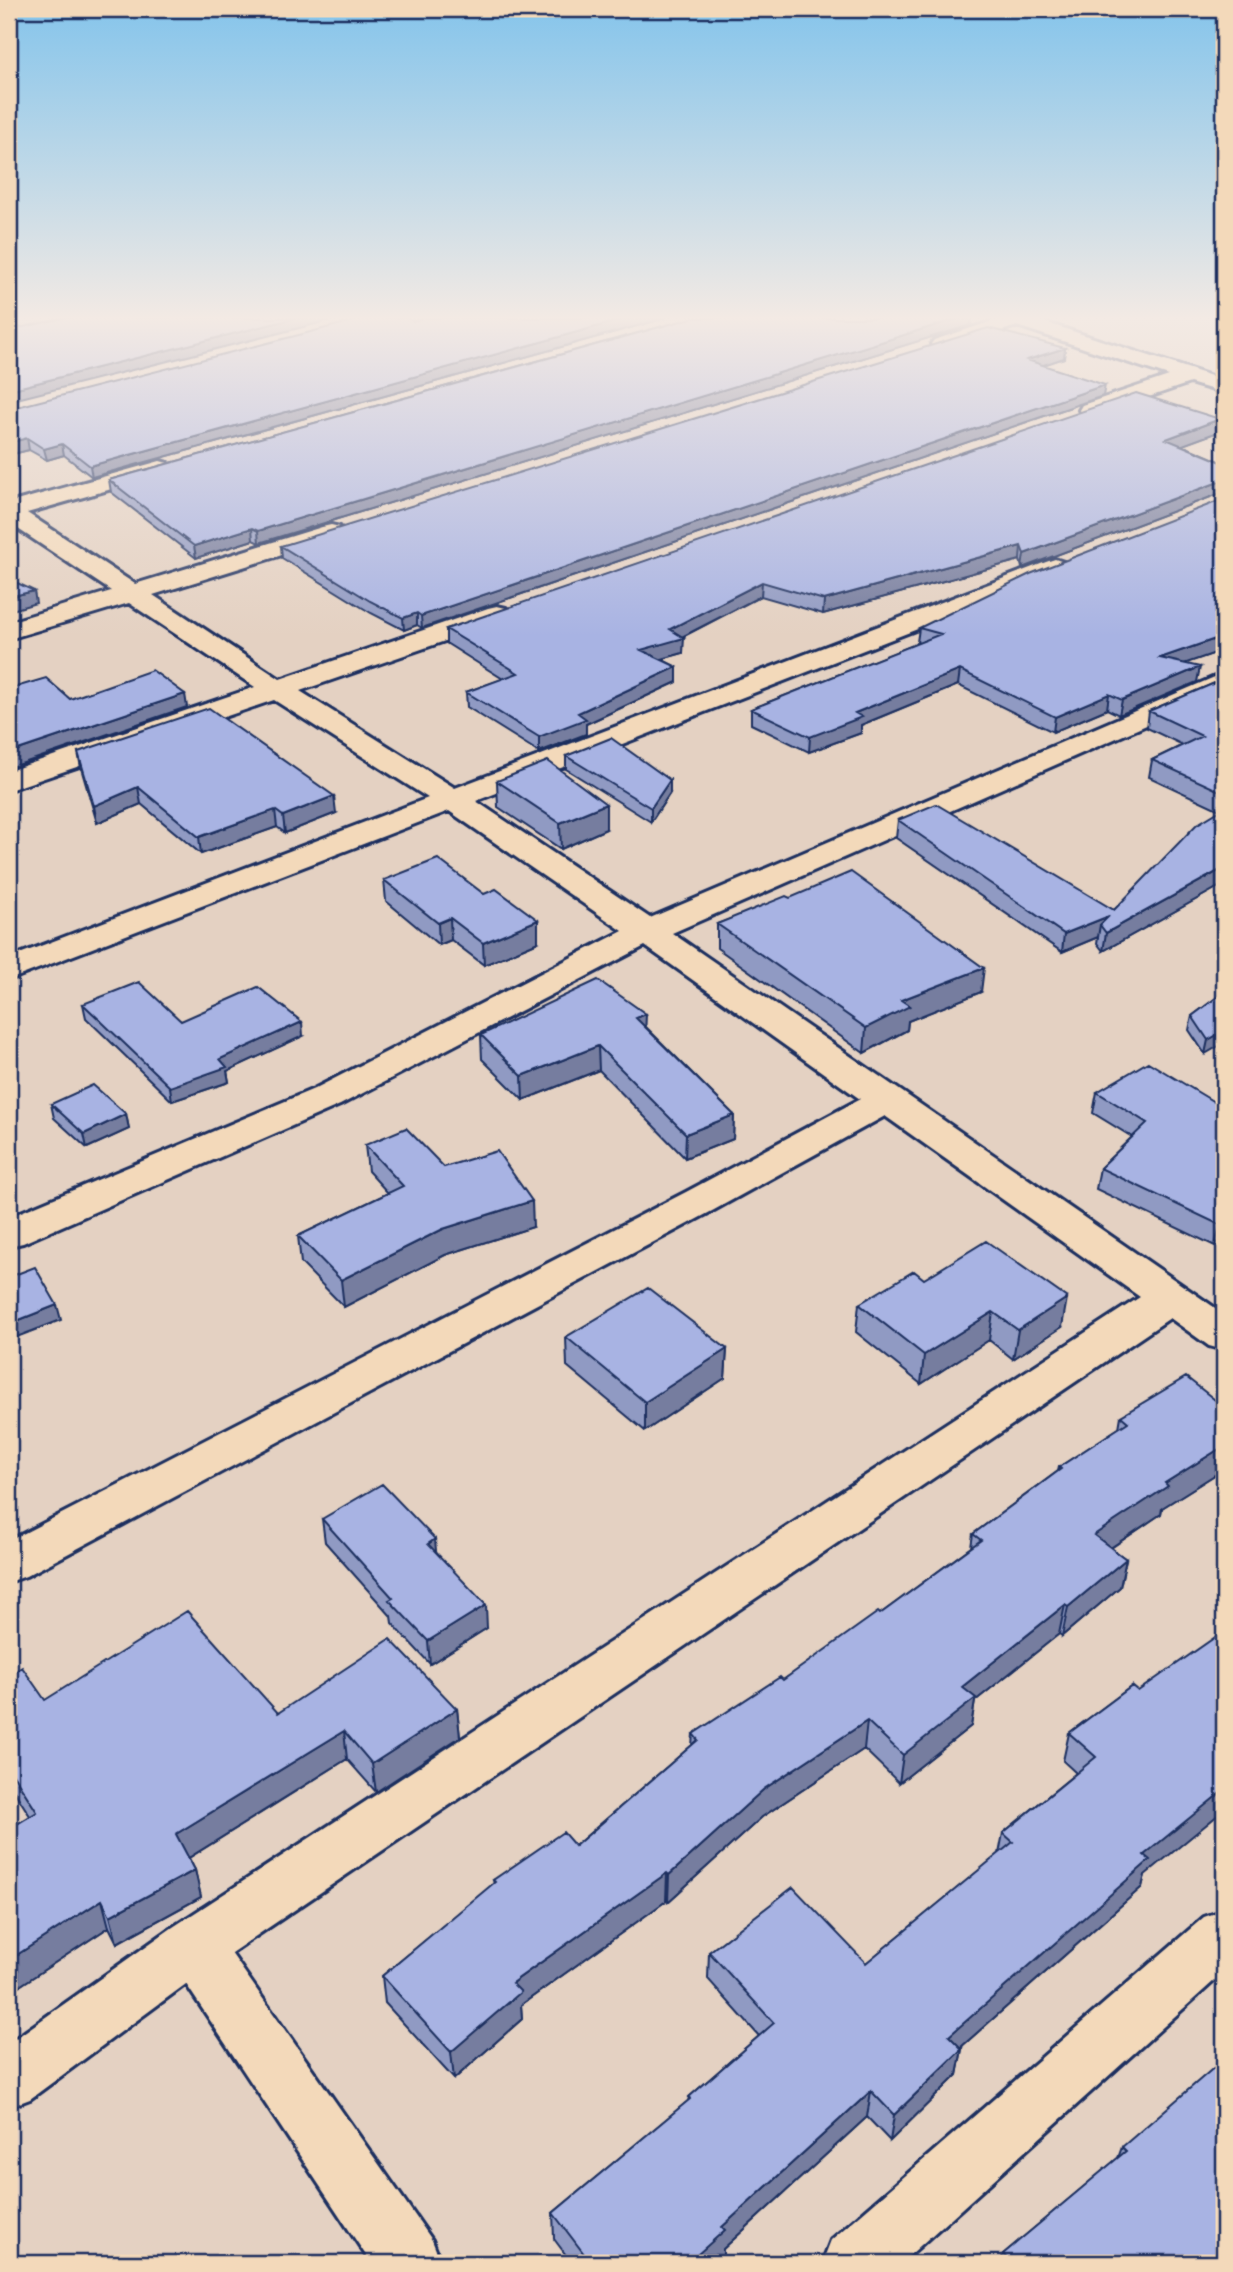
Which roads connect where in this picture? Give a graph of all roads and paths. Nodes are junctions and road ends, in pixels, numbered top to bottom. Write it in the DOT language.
graph roads {
  1 [pos="181,462"];
  2 [pos="9,511"];
  3 [pos="357,524"];
  4 [pos="1083,556"];
  5 [pos="133,594"];
  6 [pos="515,607"];
  7 [pos="9,631"];
  8 [pos="1224,681"];
  9 [pos="277,689"];
  10 [pos="9,781"];
  11 [pos="454,800"];
  12 [pos="648,931"];
  13 [pos="9,970"];
  14 [pos="888,1099"];
  15 [pos="9,1233"];
  16 [pos="1171,1297"];
  17 [pos="1224,1335"];
  18 [pos="9,1563"];
  19 [pos="1224,1936"];
  20 [pos="193,1946"];
  21 [pos="9,2078"];
  22 [pos="409,2263"];
  23 [pos="854,2263"];
  1 -- 2 [label="street"];
  2 -- 5 [label="street"];
  3 -- 5 [label="street"];
  4 -- 11 [label="street"];
  5 -- 7 [label="street"];
  5 -- 9 [label="street"];
  6 -- 9 [label="street"];
  8 -- 12 [label="street"];
  9 -- 10 [label="street"];
  9 -- 11 [label="street"];
  11 -- 12 [label="street"];
  11 -- 13 [label="street"];
  12 -- 14 [label="street"];
  12 -- 15 [label="street"];
  14 -- 16 [label="street"];
  14 -- 18 [label="street"];
  16 -- 17 [label="street"];
  16 -- 20 [label="street"];
  19 -- 23 [label="street"];
  20 -- 21 [label="street"];
  20 -- 22 [label="street"];
}
